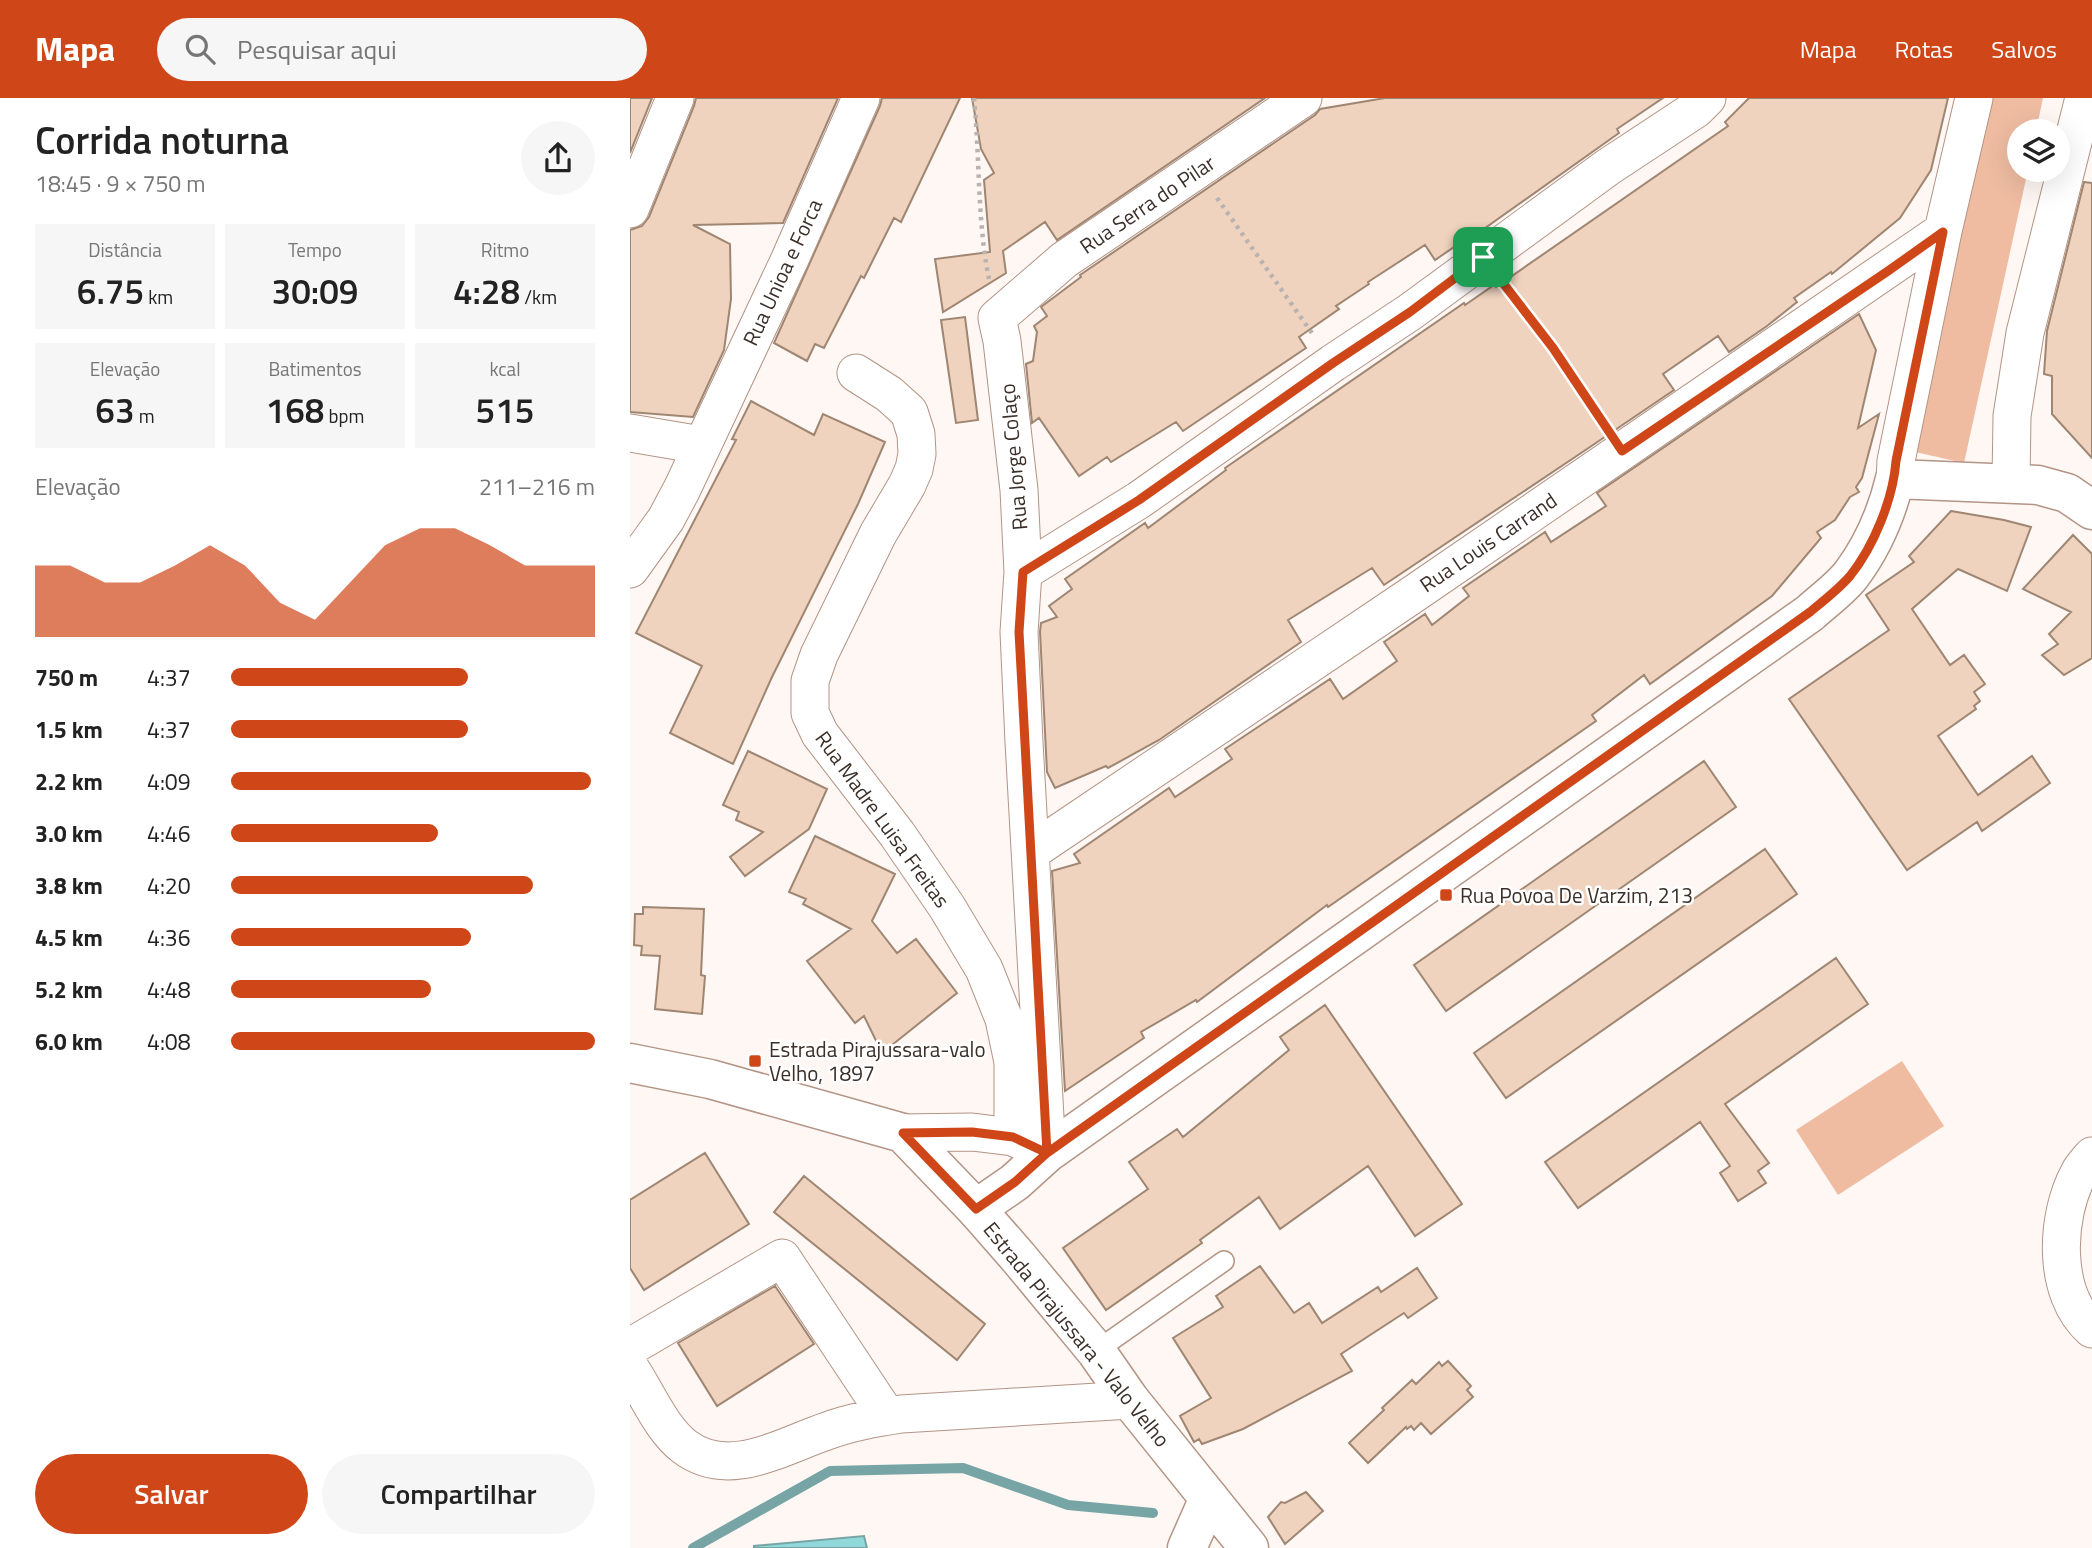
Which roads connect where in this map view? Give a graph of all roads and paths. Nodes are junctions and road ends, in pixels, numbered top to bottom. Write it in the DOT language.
graph roads {
  1 [pos="675,98"];
  2 [pos="860,98"];
  3 [pos="974,98"];
  4 [pos="1303,98"];
  5 [pos="1707,98"];
  6 [pos="1974,98"];
  7 [pos="2084,98"];
  8 [pos="1198,171"];
  9 [pos="630,209"];
  10 [pos="1943,232"];
  11 [pos="1483,257"];
  12 [pos="997,318"];
  13 [pos="1333,363"];
  14 [pos="856,373"];
  15 [pos="630,433"];
  16 [pos="701,445"];
  17 [pos="1622,451"];
  18 [pos="1895,479"];
  19 [pos="2011,482"];
  20 [pos="2092,510"];
  21 [pos="630,569"];
  22 [pos="1023,572"];
  23 [pos="1032,851"];
  24 [pos="630,1063"];
  25 [pos="903,1133"];
  26 [pos="1013,1137"];
  27 [pos="1047,1153"];
  28 [pos="2092,1156"];
  29 [pos="976,1209"];
  30 [pos="2076,1253"];
  31 [pos="1224,1261"];
  32 [pos="2092,1329"];
  33 [pos="630,1347"];
  34 [pos="1096,1351"];
  35 [pos="630,1368"];
  36 [pos="1130,1400"];
  37 [pos="887,1416"];
  38 [pos="1209,1498"];
  39 [pos="1187,1548"];
  40 [pos="1249,1548"];
  1 -- 9 [label="street"];
  2 -- 16 [label="street, Rua Unioa e Forca"];
  3 -- 12 [label="path"];
  4 -- 8 [label="street, Rua Serra do Pilar"];
  5 -- 11 [label="street"];
  6 -- 10 [label="street"];
  7 -- 19 [label="street"];
  8 -- 12 [label="street, Rua Serra do Pilar"];
  8 -- 13 [label="path"];
  10 -- 17 [label="street, Rua Louis Carrand"];
  10 -- 18 [label="street"];
  11 -- 13 [label="street"];
  11 -- 17 [label="path"];
  12 -- 22 [label="street, Rua Jorge Colaço"];
  13 -- 22 [label="street"];
  14 -- 26 [label="street, Rua Madre Luisa Freitas"];
  15 -- 16 [label="street"];
  16 -- 21 [label="street, Rua Unioa e Forca"];
  17 -- 23 [label="street, Rua Louis Carrand"];
  18 -- 19 [label="main road"];
  18 -- 27 [label="main road"];
  19 -- 20 [label="main road"];
  22 -- 23 [label="street, Rua Jorge Colaço"];
  23 -- 27 [label="street, Rua Jorge Colaço"];
  24 -- 25 [label="main road"];
  25 -- 26 [label="street"];
  25 -- 29 [label="main road, Estrada Pirajussara - Valo Velho"];
  26 -- 27 [label="street"];
  27 -- 29 [label="main road"];
  28 -- 30 [label="street"];
  29 -- 34 [label="main road, Estrada Pirajussara - Valo Velho"];
  30 -- 32 [label="street"];
  31 -- 34 [label="lane"];
  33 -- 37 [label="street"];
  34 -- 36 [label="main road, Estrada Pirajussara - Valo Velho"];
  35 -- 37 [label="street"];
  36 -- 37 [label="street"];
  36 -- 38 [label="main road, Estrada Pirajussara - Valo Velho"];
  38 -- 39 [label="main road"];
  38 -- 40 [label="main road, Estrada Pirajussara - Valo Velho"];
}
